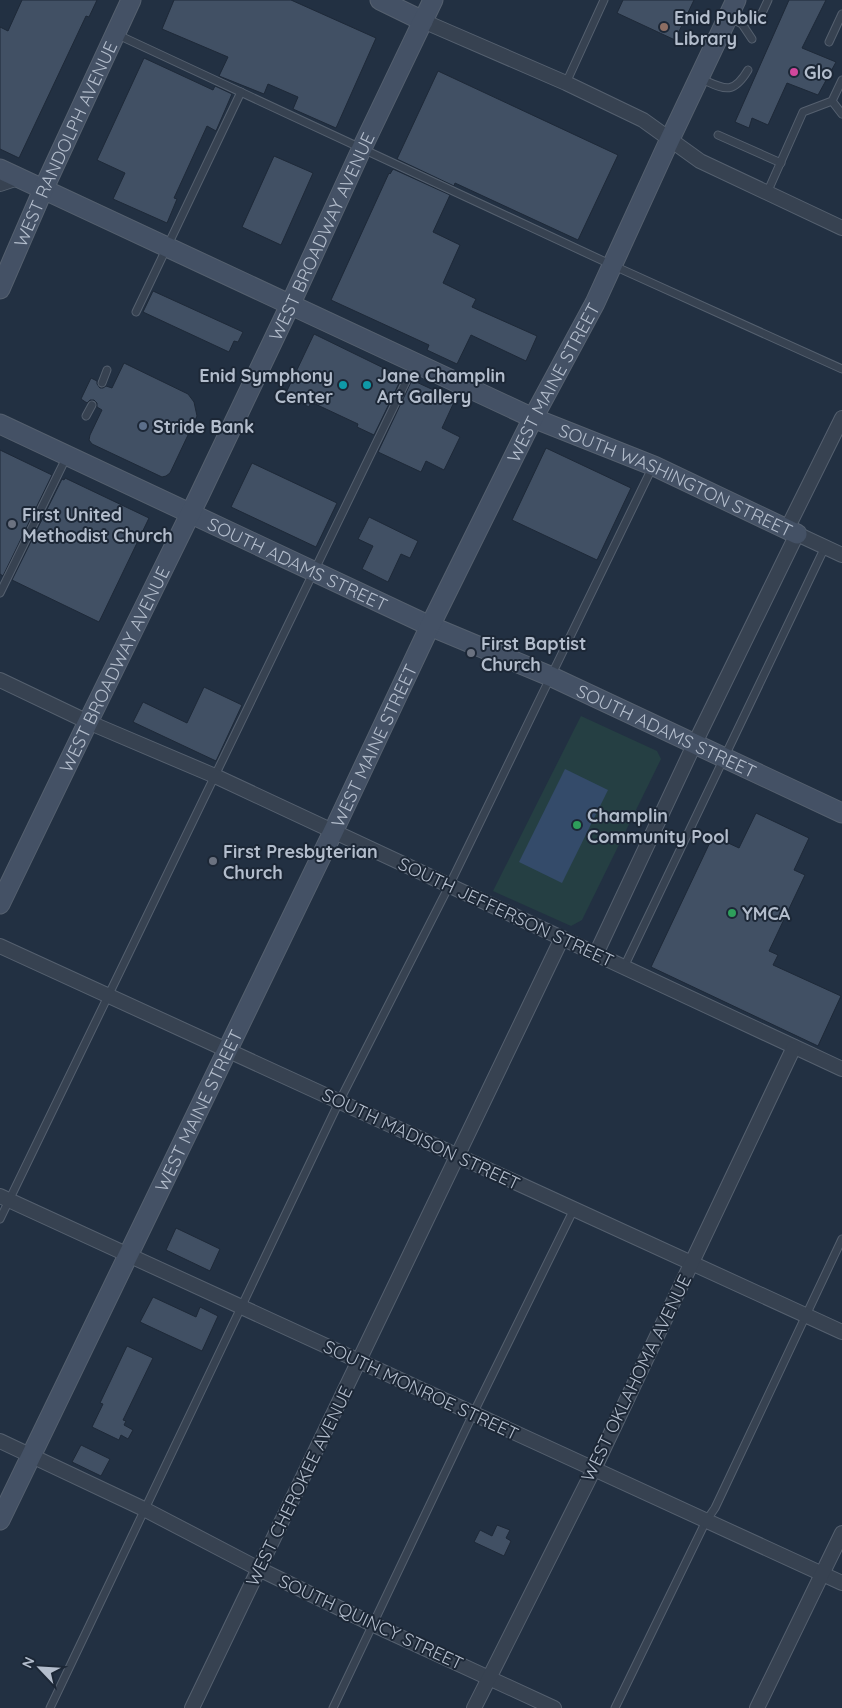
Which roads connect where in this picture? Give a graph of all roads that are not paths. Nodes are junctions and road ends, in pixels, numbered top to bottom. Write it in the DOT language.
graph roads {
  1 [pos="131,0"];
  2 [pos="380,0"];
  3 [pos="433,0"];
  4 [pos="604,0"];
  5 [pos="768,0"];
  6 [pos="736,13"];
  7 [pos="842,14"];
  8 [pos="423,21"];
  9 [pos="116,34"];
  10 [pos="752,39"];
  11 [pos="829,42"];
  12 [pos="748,70"];
  13 [pos="699,78"];
  14 [pos="842,80"];
  15 [pos="566,82"];
  16 [pos="241,92"];
  17 [pos="832,101"];
  18 [pos="842,114"];
  19 [pos="718,135"];
  20 [pos="670,139"];
  21 [pos="362,148"];
  22 [pos="781,163"];
  23 [pos="0,169"];
  24 [pos="18,178"];
  25 [pos="0,184"];
  26 [pos="43,190"];
  27 [pos="767,193"];
  28 [pos="842,228"];
  29 [pos="167,247"];
  30 [pos="612,265"];
  31 [pos="0,289"];
  32 [pos="291,303"];
  33 [pos="136,312"];
  34 [pos="415,362"];
  35 [pos="842,369"];
  36 [pos="107,370"];
  37 [pos="102,383"];
  38 [pos="92,405"];
  39 [pos="86,416"];
  40 [pos="533,418"];
  41 [pos="842,418"];
  42 [pos="0,424"];
  43 [pos="67,455"];
  44 [pos="654,466"];
  45 [pos="190,514"];
  46 [pos="792,532"];
  47 [pos="825,547"];
  48 [pos="842,555"];
  49 [pos="314,572"];
  50 [pos="0,593"];
  51 [pos="430,626"];
  52 [pos="552,677"];
  53 [pos="0,680"];
  54 [pos="88,722"];
  55 [pos="694,745"];
  56 [pos="725,759"];
  57 [pos="215,776"];
  58 [pos="842,813"];
  59 [pos="333,832"];
  60 [pos="450,886"];
  61 [pos="0,904"];
  62 [pos="562,938"];
  63 [pos="0,946"];
  64 [pos="596,954"];
  65 [pos="624,967"];
  66 [pos="109,996"];
  67 [pos="794,1047"];
  68 [pos="228,1050"];
  69 [pos="842,1069"];
  70 [pos="339,1102"];
  71 [pos="458,1156"];
  72 [pos="5,1198"];
  73 [pos="574,1209"];
  74 [pos="0,1219"];
  75 [pos="842,1239"];
  76 [pos="129,1255"];
  77 [pos="692,1263"];
  78 [pos="241,1307"];
  79 [pos="806,1316"];
  80 [pos="842,1332"];
  81 [pos="359,1361"];
  82 [pos="474,1414"];
  83 [pos="0,1442"];
  84 [pos="31,1456"];
  85 [pos="594,1469"];
  86 [pos="144,1509"];
  87 [pos="0,1520"];
  88 [pos="706,1521"];
  89 [pos="842,1533"];
  90 [pos="259,1569"];
  91 [pos="822,1574"];
  92 [pos="842,1583"];
  93 [pos="372,1624"];
  94 [pos="489,1678"];
  95 [pos="50,1708"];
  96 [pos="192,1708"];
  97 [pos="333,1708"];
  98 [pos="474,1708"];
  99 [pos="554,1708"];
  100 [pos="615,1708"];
  101 [pos="757,1708"];
  1 -- 9 [label="main road, WEST RANDOLPH AVENUE"];
  2 -- 8 [label="main road"];
  3 -- 8 [label="main road, WEST BROADWAY AVENUE"];
  4 -- 15 [label="lane"];
  5 -- 6 [label="lane"];
  6 -- 10 [label="lane"];
  6 -- 13 [label="main road, WEST MAINE STREET"];
  7 -- 11 [label="lane"];
  8 -- 15 [label="street"];
  8 -- 21 [label="main road, WEST BROADWAY AVENUE"];
  9 -- 16 [label="lane"];
  9 -- 26 [label="main road, WEST RANDOLPH AVENUE"];
  12 -- 13 [label="lane"];
  13 -- 20 [label="main road, WEST MAINE STREET"];
  14 -- 17 [label="lane"];
  15 -- 20 [label="street"];
  16 -- 21 [label="lane"];
  16 -- 29 [label="lane"];
  17 -- 18 [label="lane"];
  17 -- 22 [label="lane"];
  19 -- 22 [label="lane"];
  20 -- 27 [label="street"];
  20 -- 30 [label="main road, WEST MAINE STREET"];
  21 -- 30 [label="lane"];
  21 -- 32 [label="main road, WEST BROADWAY AVENUE"];
  22 -- 27 [label="lane"];
  23 -- 24 [label="main road, SOUTH WASHINGTON STREET"];
  24 -- 25 [label="street"];
  24 -- 26 [label="main road, SOUTH WASHINGTON STREET"];
  26 -- 29 [label="main road, SOUTH WASHINGTON STREET"];
  26 -- 31 [label="main road, WEST RANDOLPH AVENUE"];
  27 -- 28 [label="street"];
  29 -- 32 [label="main road, SOUTH WASHINGTON STREET"];
  29 -- 33 [label="lane"];
  30 -- 35 [label="lane"];
  30 -- 40 [label="main road, WEST MAINE STREET"];
  32 -- 34 [label="main road, SOUTH WASHINGTON STREET"];
  32 -- 45 [label="main road, WEST BROADWAY AVENUE"];
  34 -- 40 [label="main road, SOUTH WASHINGTON STREET"];
  34 -- 49 [label="lane"];
  36 -- 37 [label="lane"];
  38 -- 39 [label="lane"];
  40 -- 44 [label="main road, SOUTH WASHINGTON STREET"];
  40 -- 51 [label="main road, WEST MAINE STREET"];
  41 -- 46 [label="street"];
  42 -- 43 [label="main road, SOUTH ADAMS STREET"];
  43 -- 45 [label="main road, SOUTH ADAMS STREET"];
  43 -- 50 [label="lane"];
  44 -- 46 [label="main road, SOUTH WASHINGTON STREET"];
  44 -- 52 [label="lane"];
  45 -- 49 [label="main road, SOUTH ADAMS STREET"];
  45 -- 54 [label="main road, WEST BROADWAY AVENUE"];
  46 -- 47 [label="street, SOUTH WASHINGTON STREET"];
  46 -- 55 [label="street"];
  47 -- 48 [label="street, SOUTH WASHINGTON STREET"];
  47 -- 56 [label="lane"];
  49 -- 51 [label="main road, SOUTH ADAMS STREET"];
  49 -- 57 [label="lane"];
  51 -- 52 [label="main road, SOUTH ADAMS STREET"];
  51 -- 59 [label="main road, WEST MAINE STREET"];
  52 -- 55 [label="main road, SOUTH ADAMS STREET"];
  52 -- 60 [label="lane"];
  53 -- 54 [label="street, SOUTH JEFFERSON STREET"];
  54 -- 57 [label="street, SOUTH JEFFERSON STREET"];
  54 -- 61 [label="main road, WEST BROADWAY AVENUE"];
  55 -- 56 [label="main road, SOUTH ADAMS STREET"];
  55 -- 64 [label="street"];
  56 -- 58 [label="main road, SOUTH ADAMS STREET"];
  56 -- 65 [label="lane"];
  57 -- 59 [label="street, SOUTH JEFFERSON STREET"];
  57 -- 66 [label="lane"];
  59 -- 60 [label="street, SOUTH JEFFERSON STREET"];
  59 -- 68 [label="main road, WEST MAINE STREET"];
  60 -- 62 [label="street, SOUTH JEFFERSON STREET"];
  60 -- 70 [label="lane"];
  62 -- 64 [label="street, SOUTH JEFFERSON STREET"];
  62 -- 71 [label="street, WEST CHEROKEE AVENUE"];
  63 -- 66 [label="street, SOUTH MADISON STREET"];
  64 -- 65 [label="street, SOUTH JEFFERSON STREET"];
  65 -- 67 [label="street, SOUTH JEFFERSON STREET"];
  66 -- 68 [label="street, SOUTH MADISON STREET"];
  66 -- 72 [label="lane"];
  67 -- 69 [label="street, SOUTH JEFFERSON STREET"];
  67 -- 77 [label="street, WEST OKLAHOMA AVENUE"];
  68 -- 70 [label="street, SOUTH MADISON STREET"];
  68 -- 76 [label="main road, WEST MAINE STREET"];
  70 -- 71 [label="street, SOUTH MADISON STREET"];
  70 -- 78 [label="lane"];
  71 -- 73 [label="street, SOUTH MADISON STREET"];
  71 -- 81 [label="street, WEST CHEROKEE AVENUE"];
  72 -- 74 [label="lane"];
  72 -- 76 [label="street, SOUTH MONROE STREET"];
  73 -- 77 [label="street, SOUTH MADISON STREET"];
  73 -- 82 [label="lane"];
  75 -- 79 [label="lane"];
  76 -- 78 [label="street, SOUTH MONROE STREET"];
  76 -- 84 [label="main road, WEST MAINE STREET"];
  77 -- 79 [label="street, SOUTH MADISON STREET"];
  77 -- 85 [label="street, WEST OKLAHOMA AVENUE"];
  78 -- 81 [label="street, SOUTH MONROE STREET"];
  78 -- 86 [label="lane"];
  79 -- 80 [label="street, SOUTH MADISON STREET"];
  79 -- 88 [label="lane"];
  81 -- 82 [label="street, SOUTH MONROE STREET"];
  81 -- 90 [label="street, WEST CHEROKEE AVENUE"];
  82 -- 85 [label="street, SOUTH MONROE STREET"];
  82 -- 93 [label="lane"];
  83 -- 84 [label="street, SOUTH QUINCY STREET"];
  84 -- 86 [label="street, SOUTH QUINCY STREET"];
  84 -- 87 [label="main road, WEST MAINE STREET"];
  85 -- 88 [label="street, SOUTH MONROE STREET"];
  85 -- 94 [label="street, WEST OKLAHOMA AVENUE"];
  86 -- 90 [label="street, SOUTH QUINCY STREET"];
  86 -- 95 [label="lane"];
  88 -- 91 [label="street, SOUTH MONROE STREET"];
  88 -- 100 [label="lane"];
  89 -- 91 [label="street"];
  90 -- 93 [label="street, SOUTH QUINCY STREET"];
  90 -- 96 [label="street, WEST CHEROKEE AVENUE"];
  91 -- 92 [label="street, SOUTH MONROE STREET"];
  91 -- 101 [label="street"];
  93 -- 94 [label="street, SOUTH QUINCY STREET"];
  93 -- 97 [label="lane"];
  94 -- 98 [label="street, WEST OKLAHOMA AVENUE"];
  94 -- 99 [label="street, SOUTH QUINCY STREET"];
}
